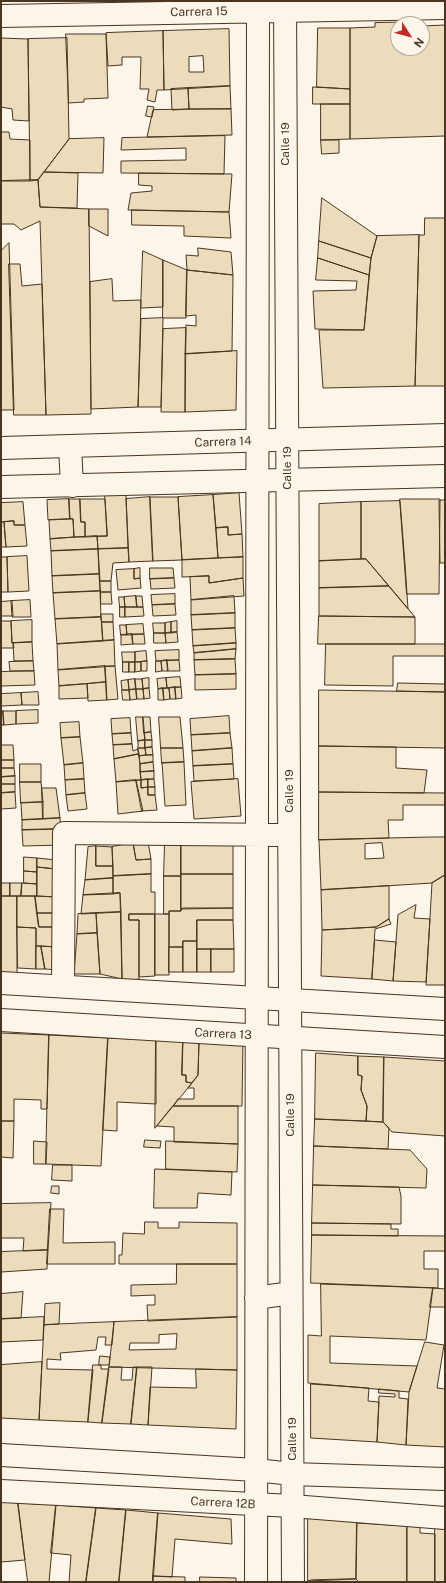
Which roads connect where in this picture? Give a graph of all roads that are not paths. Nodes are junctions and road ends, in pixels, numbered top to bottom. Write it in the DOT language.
graph roads {
  1 [pos="258,6"];
  2 [pos="285,6"];
  3 [pos="445,8"];
  4 [pos="1,16"];
  5 [pos="258,186"];
  6 [pos="285,186"];
  7 [pos="445,436"];
  8 [pos="287,440"];
  9 [pos="258,441"];
  10 [pos="70,446"];
  11 [pos="1,448"];
  12 [pos="445,476"];
  13 [pos="287,480"];
  14 [pos="257,481"];
  15 [pos="72,486"];
  16 [pos="1,487"];
  17 [pos="257,702"];
  18 [pos="288,703"];
  19 [pos="257,835"];
  20 [pos="289,835"];
  21 [pos="1,983"];
  22 [pos="63,986"];
  23 [pos="257,998"];
  24 [pos="290,1000"];
  25 [pos="445,1009"];
  26 [pos="1,1020"];
  27 [pos="257,1036"];
  28 [pos="290,1038"];
  29 [pos="445,1047"];
  30 [pos="291,1293"];
  31 [pos="256,1298"];
  32 [pos="1,1455"];
  33 [pos="256,1470"];
  34 [pos="292,1474"];
  35 [pos="445,1479"];
  36 [pos="1,1491"];
  37 [pos="256,1505"];
  38 [pos="292,1506"];
  39 [pos="445,1518"];
  40 [pos="256,1582"];
  41 [pos="293,1582"];
  1 -- 2 [label="street, Carrera 15"];
  1 -- 4 [label="street, Carrera 15"];
  1 -- 5 [label="street"];
  2 -- 3 [label="street, Carrera 15"];
  2 -- 6 [label="street, Calle 19"];
  5 -- 6 [label="street"];
  5 -- 9 [label="street"];
  6 -- 8 [label="street, Calle 19"];
  7 -- 8 [label="street, Carrera 14"];
  8 -- 9 [label="street, Carrera 14"];
  8 -- 13 [label="street, Calle 19"];
  9 -- 10 [label="street, Carrera 14"];
  9 -- 14 [label="street"];
  10 -- 11 [label="street, Carrera 14"];
  10 -- 15 [label="street"];
  12 -- 13 [label="street"];
  13 -- 14 [label="street"];
  13 -- 18 [label="street, Calle 19"];
  14 -- 15 [label="street"];
  14 -- 17 [label="street"];
  15 -- 16 [label="street"];
  17 -- 18 [label="street"];
  17 -- 19 [label="street"];
  18 -- 20 [label="street, Calle 19"];
  19 -- 20 [label="street"];
  19 -- 22 [label="street"];
  19 -- 23 [label="street"];
  20 -- 24 [label="street, Calle 19"];
  21 -- 22 [label="street"];
  22 -- 23 [label="street"];
  23 -- 24 [label="street"];
  23 -- 27 [label="street"];
  24 -- 25 [label="street"];
  24 -- 28 [label="street, Calle 19"];
  26 -- 27 [label="street, Carrera 13"];
  27 -- 28 [label="street, Carrera 13"];
  27 -- 31 [label="street"];
  28 -- 29 [label="street, Carrera 13"];
  28 -- 30 [label="street, Calle 19"];
  30 -- 31 [label="street"];
  30 -- 34 [label="street, Calle 19"];
  31 -- 33 [label="street"];
  32 -- 33 [label="street"];
  33 -- 34 [label="street"];
  33 -- 37 [label="street"];
  34 -- 35 [label="street"];
  34 -- 38 [label="street, Calle 19"];
  36 -- 37 [label="street, Carrera 12B"];
  37 -- 38 [label="street, Carrera 12B"];
  37 -- 40 [label="street"];
  38 -- 39 [label="street, Carrera 12B"];
  38 -- 41 [label="street, Calle 19"];
}
